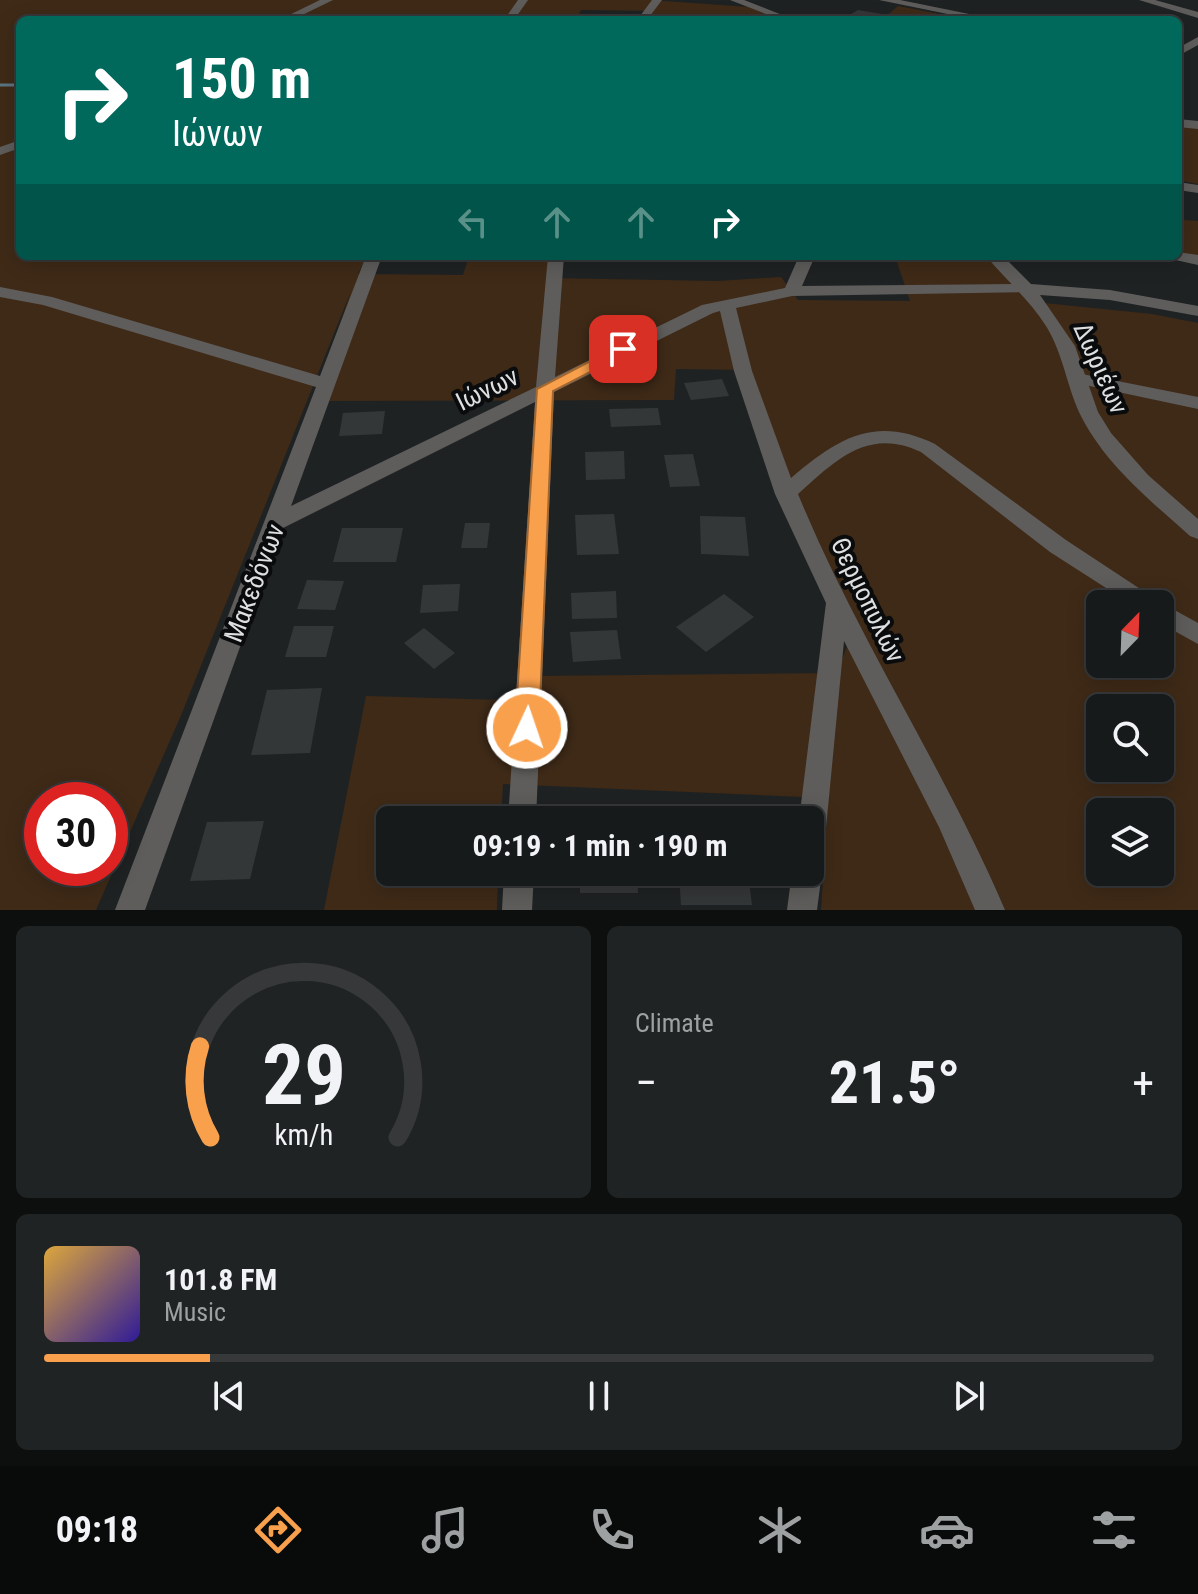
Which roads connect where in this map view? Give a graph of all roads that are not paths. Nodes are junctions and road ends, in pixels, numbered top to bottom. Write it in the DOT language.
graph roads {
  1 [pos="328,0"];
  2 [pos="657,0"];
  3 [pos="735,0"];
  4 [pos="884,0"];
  5 [pos="1144,0"];
  6 [pos="643,14"];
  7 [pos="1198,15"];
  8 [pos="293,16"];
  9 [pos="779,16"];
  10 [pos="968,16"];
  11 [pos="373,260"];
  12 [pos="556,260"];
  13 [pos="805,260"];
  14 [pos="998,260"];
  15 [pos="1027,289"];
  16 [pos="792,291"];
  17 [pos="0,292"];
  18 [pos="727,304"];
  19 [pos="1198,311"];
  20 [pos="1077,378"];
  21 [pos="327,384"];
  22 [pos="545,389"];
  23 [pos="1198,403"];
  24 [pos="785,494"];
  25 [pos="277,522"];
  26 [pos="1198,531"];
  27 [pos="1127,590"];
  28 [pos="836,605"];
  29 [pos="1174,620"];
  30 [pos="1198,635"];
  31 [pos="523,806"];
  32 [pos="815,806"];
  33 [pos="518,886"];
  34 [pos="805,886"];
  35 [pos="130,910"];
  36 [pos="517,910"];
  37 [pos="802,910"];
  38 [pos="990,910"];
  1 -- 8 [label="street"];
  2 -- 6 [label="street"];
  3 -- 9 [label="street"];
  4 -- 10 [label="street"];
  5 -- 7 [label="street"];
  11 -- 21 [label="street, Μακεδόνων"];
  12 -- 22 [label="street"];
  13 -- 16 [label="street"];
  14 -- 15 [label="street, Δωριέων"];
  15 -- 16 [label="street, Ιώνων"];
  15 -- 19 [label="street, Ιώνων"];
  15 -- 20 [label="street, Δωριέων"];
  16 -- 18 [label="street, Ιώνων"];
  17 -- 21 [label="street"];
  18 -- 22 [label="street, Ιώνων"];
  18 -- 24 [label="street, Θερμοπυλών"];
  20 -- 23 [label="street"];
  20 -- 26 [label="street, Δωριέων"];
  21 -- 25 [label="street, Μακεδόνων"];
  22 -- 25 [label="street, Ιώνων"];
  22 -- 31 [label="street"];
  24 -- 27 [label="street"];
  24 -- 28 [label="street, Θερμοπυλών"];
  25 -- 35 [label="street, Μακεδόνων"];
  28 -- 32 [label="street"];
  28 -- 38 [label="street, Θερμοπυλών"];
  29 -- 30 [label="street"];
  33 -- 36 [label="street"];
  34 -- 37 [label="street"];
}
